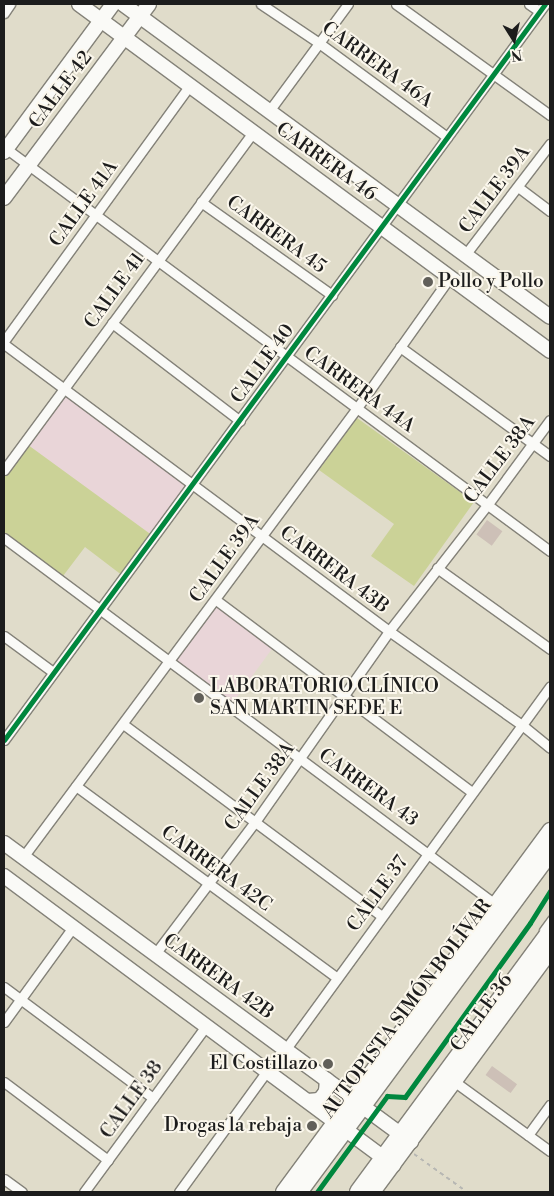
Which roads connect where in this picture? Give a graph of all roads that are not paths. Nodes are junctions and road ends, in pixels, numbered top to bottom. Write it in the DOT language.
graph roads {
  1 [pos="10,4"];
  2 [pos="79,4"];
  3 [pos="114,4"];
  4 [pos="123,4"];
  5 [pos="149,4"];
  6 [pos="261,4"];
  7 [pos="348,4"];
  8 [pos="396,4"];
  9 [pos="529,4"];
  10 [pos="542,8"];
  11 [pos="4,13"];
  12 [pos="140,16"];
  13 [pos="102,20"];
  14 [pos="124,37"];
  15 [pos="319,43"];
  16 [pos="494,73"];
  17 [pos="190,85"];
  18 [pos="269,111"];
  19 [pos="550,115"];
  20 [pos="253,132"];
  21 [pos="447,137"];
  22 [pos="550,144"];
  23 [pos="5,149"];
  24 [pos="29,165"];
  25 [pos="518,187"];
  26 [pos="4,198"];
  27 [pos="201,202"];
  28 [pos="398,205"];
  29 [pos="550,211"];
  30 [pos="96,216"];
  31 [pos="382,227"];
  32 [pos="465,255"];
  33 [pos="158,260"];
  34 [pos="450,277"];
  35 [pos="332,295"];
  36 [pos="550,317"];
  37 [pos="112,323"];
  38 [pos="4,343"];
  39 [pos="400,347"];
  40 [pos="550,351"];
  41 [pos="286,358"];
  42 [pos="64,389"];
  43 [pos="357,408"];
  44 [pos="550,420"];
  45 [pos="240,421"];
  46 [pos="533,443"];
  47 [pos="550,456"];
  48 [pos="4,470"];
  49 [pos="193,484"];
  50 [pos="488,504"];
  51 [pos="262,537"];
  52 [pos="4,538"];
  53 [pos="550,551"];
  54 [pos="437,568"];
  55 [pos="216,600"];
  56 [pos="100,609"];
  57 [pos="389,631"];
  58 [pos="4,636"];
  59 [pos="550,649"];
  60 [pos="169,661"];
  61 [pos="53,672"];
  62 [pos="550,686"];
  63 [pos="344,695"];
  64 [pos="123,724"];
  65 [pos="522,725"];
  66 [pos="5,736"];
  67 [pos="550,748"];
  68 [pos="301,759"];
  69 [pos="76,786"];
  70 [pos="472,792"];
  71 [pos="255,822"];
  72 [pos="550,830"];
  73 [pos="4,843"];
  74 [pos="550,851"];
  75 [pos="428,852"];
  76 [pos="23,857"];
  77 [pos="4,876"];
  78 [pos="208,884"];
  79 [pos="495,904"];
  80 [pos="382,916"];
  81 [pos="509,918"];
  82 [pos="550,919"];
  83 [pos="73,927"];
  84 [pos="545,934"];
  85 [pos="550,952"];
  86 [pos="155,954"];
  87 [pos="538,968"];
  88 [pos="337,978"];
  89 [pos="516,979"];
  90 [pos="4,987"];
  91 [pos="20,1000"];
  92 [pos="4,1022"];
  93 [pos="206,1026"];
  94 [pos="285,1050"];
  95 [pos="267,1071"];
  96 [pos="326,1080"];
  97 [pos="4,1082"];
  98 [pos="455,1082"];
  99 [pos="153,1098"];
  100 [pos="308,1101"];
  101 [pos="550,1105"];
  102 [pos="364,1108"];
  103 [pos="347,1131"];
  104 [pos="399,1135"];
  105 [pos="528,1135"];
  106 [pos="550,1151"];
  107 [pos="381,1156"];
  108 [pos="108,1160"];
  109 [pos="4,1179"];
  110 [pos="22,1192"];
  111 [pos="84,1192"];
  112 [pos="179,1192"];
  113 [pos="283,1192"];
  114 [pos="298,1192"];
  115 [pos="306,1192"];
  116 [pos="359,1192"];
  117 [pos="373,1192"];
  1 -- 11 [label="street"];
  2 -- 13 [label="street, CARRERA 46"];
  3 -- 13 [label="street, CALLE 42"];
  4 -- 12 [label="street, CARRERA 46"];
  5 -- 12 [label="street, CALLE 42"];
  6 -- 15 [label="street, CARRERA 46A"];
  7 -- 15 [label="street"];
  8 -- 16 [label="street"];
  9 -- 10 [label="street"];
  10 -- 16 [label="street, CALLE 40"];
  12 -- 14 [label="street, CALLE 42"];
  12 -- 18 [label="street, CARRERA 46"];
  13 -- 14 [label="street, CARRERA 46"];
  13 -- 23 [label="street, CALLE 42"];
  14 -- 17 [label="street, CARRERA 46"];
  14 -- 24 [label="street, CALLE 42"];
  15 -- 18 [label="street"];
  15 -- 21 [label="street, CARRERA 46A"];
  16 -- 19 [label="street"];
  16 -- 21 [label="street, CALLE 40"];
  17 -- 20 [label="street, CARRERA 46"];
  17 -- 30 [label="street, CALLE 41A"];
  18 -- 28 [label="street, CARRERA 46"];
  20 -- 27 [label="street, CALLE 41"];
  20 -- 31 [label="street, CARRERA 46"];
  21 -- 28 [label="street, CALLE 40"];
  22 -- 25 [label="street, CALLE 39A"];
  23 -- 24 [label="street, CARRERA 44A"];
  24 -- 26 [label="street, CALLE 42"];
  24 -- 30 [label="street, CARRERA 44A"];
  25 -- 29 [label="street"];
  25 -- 32 [label="street, CALLE 39A"];
  27 -- 33 [label="street, CALLE 41"];
  27 -- 35 [label="street, CARRERA 45"];
  28 -- 31 [label="street, CALLE 40"];
  28 -- 32 [label="street, CARRERA 46"];
  30 -- 33 [label="street, CARRERA 44A"];
  30 -- 38 [label="street, CALLE 41A"];
  31 -- 34 [label="street, CARRERA 46"];
  31 -- 35 [label="street, CALLE 40"];
  32 -- 36 [label="street, CARRERA 46"];
  33 -- 37 [label="street, CALLE 41"];
  33 -- 41 [label="street, CARRERA 44A"];
  34 -- 39 [label="street, CALLE 39A"];
  34 -- 40 [label="street, CARRERA 46"];
  35 -- 41 [label="street, CALLE 40"];
  37 -- 42 [label="street, CALLE 41"];
  37 -- 45 [label="street"];
  38 -- 42 [label="street, CARRERA 43B"];
  39 -- 43 [label="street, CALLE 39A"];
  39 -- 46 [label="street"];
  41 -- 43 [label="street, CARRERA 44A"];
  41 -- 45 [label="street, CALLE 40"];
  42 -- 48 [label="street, CALLE 41"];
  42 -- 49 [label="street, CARRERA 43B"];
  43 -- 50 [label="street, CARRERA 44A"];
  43 -- 51 [label="street, CALLE 39A"];
  44 -- 46 [label="street, CALLE 38A"];
  45 -- 49 [label="street, CALLE 40"];
  46 -- 47 [label="street"];
  46 -- 50 [label="street, CALLE 38A"];
  49 -- 51 [label="street, CARRERA 43B"];
  49 -- 56 [label="street, CALLE 40"];
  50 -- 53 [label="street, CARRERA 44A"];
  50 -- 54 [label="street, CALLE 38A"];
  51 -- 55 [label="street, CALLE 39A"];
  51 -- 57 [label="street, CARRERA 43B"];
  52 -- 56 [label="street, CARRERA 43"];
  54 -- 57 [label="street, CALLE 38A"];
  54 -- 59 [label="street"];
  55 -- 60 [label="street, CALLE 39A"];
  55 -- 63 [label="street"];
  56 -- 60 [label="street, CARRERA 43"];
  56 -- 61 [label="street, CALLE 40"];
  57 -- 63 [label="street, CALLE 38A"];
  57 -- 65 [label="street, CARRERA 43B"];
  58 -- 61 [label="street"];
  60 -- 64 [label="street, CALLE 39A"];
  60 -- 68 [label="street, CARRERA 43"];
  61 -- 66 [label="street, CALLE 40"];
  62 -- 65 [label="street, CALLE 37"];
  63 -- 68 [label="street, CALLE 38A"];
  63 -- 70 [label="street"];
  64 -- 69 [label="street, CALLE 39A"];
  64 -- 71 [label="street"];
  65 -- 67 [label="street, CARRERA 43B"];
  65 -- 70 [label="street, CALLE 37"];
  68 -- 71 [label="street, CALLE 38A"];
  68 -- 75 [label="street, CARRERA 43"];
  69 -- 76 [label="street, CALLE 39A"];
  69 -- 78 [label="street, CARRERA 42C"];
  70 -- 75 [label="street, CALLE 37"];
  71 -- 78 [label="street, CALLE 38A"];
  71 -- 80 [label="street"];
  72 -- 79 [label="street"];
  73 -- 76 [label="street, CARRERA 42B"];
  74 -- 102 [label="highway, AUTOPISTA SIMÓN BOLÍVAR"];
  75 -- 79 [label="street, CARRERA 43"];
  75 -- 80 [label="street, CALLE 37"];
  76 -- 86 [label="street, CARRERA 42B"];
  77 -- 83 [label="street"];
  78 -- 86 [label="street, CALLE 38A"];
  78 -- 88 [label="street, CARRERA 42C"];
  79 -- 102 [label="street"];
  80 -- 88 [label="street, CALLE 37"];
  81 -- 102 [label="lane"];
  82 -- 84 [label="lane"];
  83 -- 91 [label="street"];
  83 -- 93 [label="street"];
  84 -- 89 [label="highway"];
  85 -- 87 [label="street, CALLE 36"];
  86 -- 94 [label="street, CARRERA 42B"];
  87 -- 89 [label="highway"];
  87 -- 98 [label="street, CALLE 36"];
  88 -- 94 [label="street, CALLE 37"];
  89 -- 104 [label="highway"];
  90 -- 91 [label="street"];
  91 -- 92 [label="street"];
  91 -- 99 [label="street"];
  93 -- 95 [label="street"];
  93 -- 99 [label="street, CALLE 38"];
  94 -- 96 [label="street, CARRERA 42B"];
  95 -- 100 [label="street"];
  95 -- 112 [label="street"];
  96 -- 100 [label="street"];
  96 -- 102 [label="street, CARRERA 42B"];
  97 -- 108 [label="street"];
  98 -- 104 [label="street, CALLE 36"];
  98 -- 105 [label="street"];
  99 -- 108 [label="street, CALLE 38"];
  100 -- 103 [label="street"];
  101 -- 105 [label="street"];
  102 -- 103 [label="highway, AUTOPISTA SIMÓN BOLÍVAR"];
  102 -- 104 [label="street, CARRERA 42B"];
  103 -- 107 [label="street"];
  103 -- 113 [label="street"];
  103 -- 114 [label="highway, AUTOPISTA SIMÓN BOLÍVAR"];
  103 -- 115 [label="lane"];
  104 -- 107 [label="highway"];
  105 -- 106 [label="street"];
  107 -- 116 [label="highway"];
  107 -- 117 [label="street"];
  108 -- 111 [label="street, CALLE 38"];
  109 -- 110 [label="street"];
}
